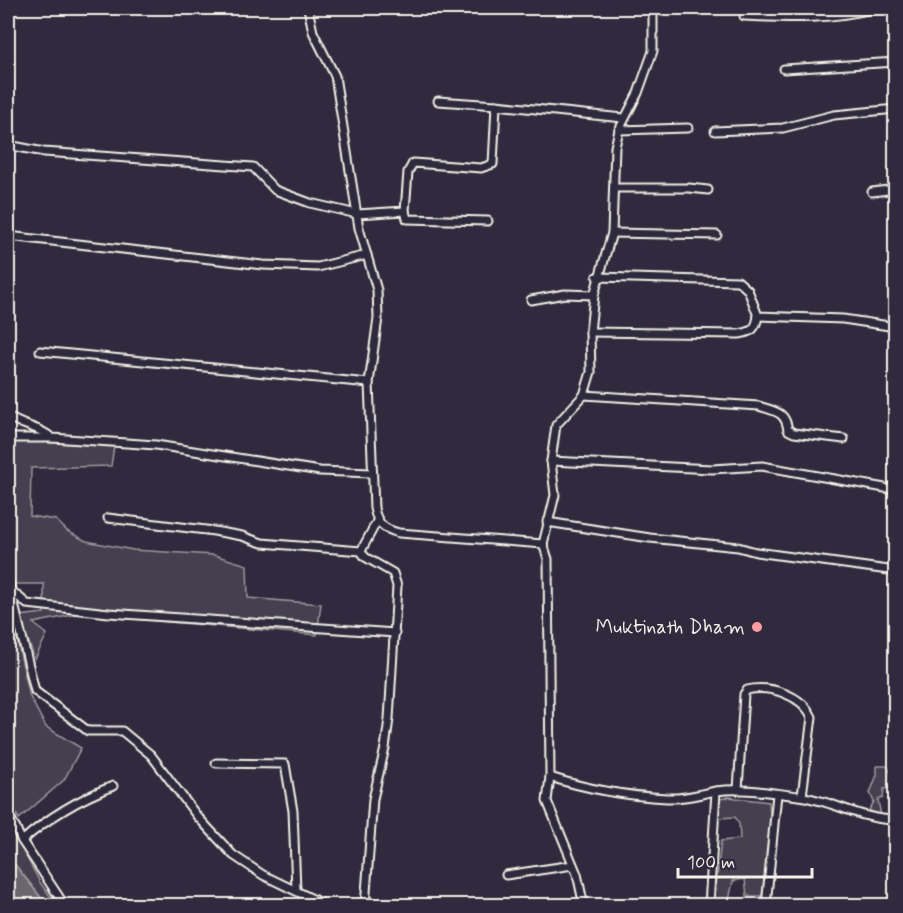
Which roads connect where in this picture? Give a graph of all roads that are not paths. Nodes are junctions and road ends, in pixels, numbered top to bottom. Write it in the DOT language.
graph roads {
  1 [pos="308,8"];
  2 [pos="653,8"];
  3 [pos="876,8"];
  4 [pos="744,16"];
  5 [pos="896,62"];
  6 [pos="784,69"];
  7 [pos="438,101"];
  8 [pos="496,105"];
  9 [pos="896,109"];
  10 [pos="623,118"];
  11 [pos="688,128"];
  12 [pos="619,130"];
  13 [pos="715,130"];
  14 [pos="8,145"];
  15 [pos="614,188"];
  16 [pos="896,189"];
  17 [pos="708,190"];
  18 [pos="872,192"];
  19 [pos="405,211"];
  20 [pos="357,214"];
  21 [pos="488,221"];
  22 [pos="612,233"];
  23 [pos="717,235"];
  24 [pos="8,236"];
  25 [pos="367,255"];
  26 [pos="597,278"];
  27 [pos="594,295"];
  28 [pos="531,300"];
  29 [pos="758,316"];
  30 [pos="896,327"];
  31 [pos="590,332"];
  32 [pos="40,351"];
  33 [pos="369,383"];
  34 [pos="584,395"];
  35 [pos="8,417"];
  36 [pos="8,438"];
  37 [pos="52,438"];
  38 [pos="844,439"];
  39 [pos="551,461"];
  40 [pos="371,473"];
  41 [pos="896,490"];
  42 [pos="108,518"];
  43 [pos="377,521"];
  44 [pos="547,522"];
  45 [pos="543,544"];
  46 [pos="361,551"];
  47 [pos="896,571"];
  48 [pos="8,579"];
  49 [pos="11,591"];
  50 [pos="395,633"];
  51 [pos="216,763"];
  52 [pos="550,777"];
  53 [pos="112,786"];
  54 [pos="738,790"];
  55 [pos="716,791"];
  56 [pos="777,794"];
  57 [pos="802,796"];
  58 [pos="8,813"];
  59 [pos="896,820"];
  60 [pos="22,842"];
  61 [pos="573,865"];
  62 [pos="506,875"];
  63 [pos="296,890"];
  64 [pos="65,906"];
  65 [pos="327,906"];
  66 [pos="365,906"];
  67 [pos="584,906"];
  68 [pos="709,906"];
  69 [pos="766,906"];
  1 -- 20 [label="street"];
  2 -- 10 [label="street"];
  3 -- 4 [label="street"];
  5 -- 6 [label="street"];
  7 -- 8 [label="street"];
  8 -- 10 [label="street"];
  8 -- 19 [label="street"];
  9 -- 13 [label="street"];
  10 -- 12 [label="street"];
  11 -- 12 [label="street"];
  12 -- 15 [label="street"];
  14 -- 20 [label="street"];
  15 -- 17 [label="street"];
  15 -- 22 [label="street"];
  16 -- 18 [label="street"];
  19 -- 20 [label="street"];
  19 -- 21 [label="street"];
  20 -- 25 [label="street"];
  22 -- 23 [label="street"];
  22 -- 26 [label="street"];
  24 -- 25 [label="street"];
  25 -- 33 [label="street"];
  26 -- 27 [label="street"];
  26 -- 29 [label="street"];
  27 -- 28 [label="street"];
  27 -- 31 [label="street"];
  29 -- 30 [label="street"];
  29 -- 31 [label="street"];
  31 -- 34 [label="street"];
  32 -- 33 [label="street"];
  33 -- 40 [label="street"];
  34 -- 38 [label="street"];
  34 -- 39 [label="street"];
  35 -- 37 [label="street"];
  36 -- 37 [label="street"];
  37 -- 40 [label="street"];
  39 -- 41 [label="street"];
  39 -- 44 [label="street"];
  40 -- 43 [label="street"];
  42 -- 46 [label="street"];
  43 -- 45 [label="street"];
  43 -- 46 [label="street"];
  44 -- 45 [label="street"];
  44 -- 47 [label="street"];
  45 -- 52 [label="street"];
  46 -- 50 [label="street"];
  48 -- 49 [label="street"];
  49 -- 50 [label="street"];
  49 -- 63 [label="street"];
  50 -- 66 [label="street"];
  51 -- 63 [label="street"];
  52 -- 55 [label="street"];
  52 -- 61 [label="street"];
  53 -- 60 [label="street"];
  54 -- 55 [label="street"];
  54 -- 56 [label="street"];
  54 -- 57 [label="street"];
  55 -- 68 [label="street"];
  56 -- 57 [label="street"];
  56 -- 69 [label="street"];
  57 -- 59 [label="street"];
  58 -- 60 [label="street"];
  60 -- 64 [label="street"];
  61 -- 62 [label="street"];
  61 -- 67 [label="street"];
  63 -- 65 [label="street"];
}
